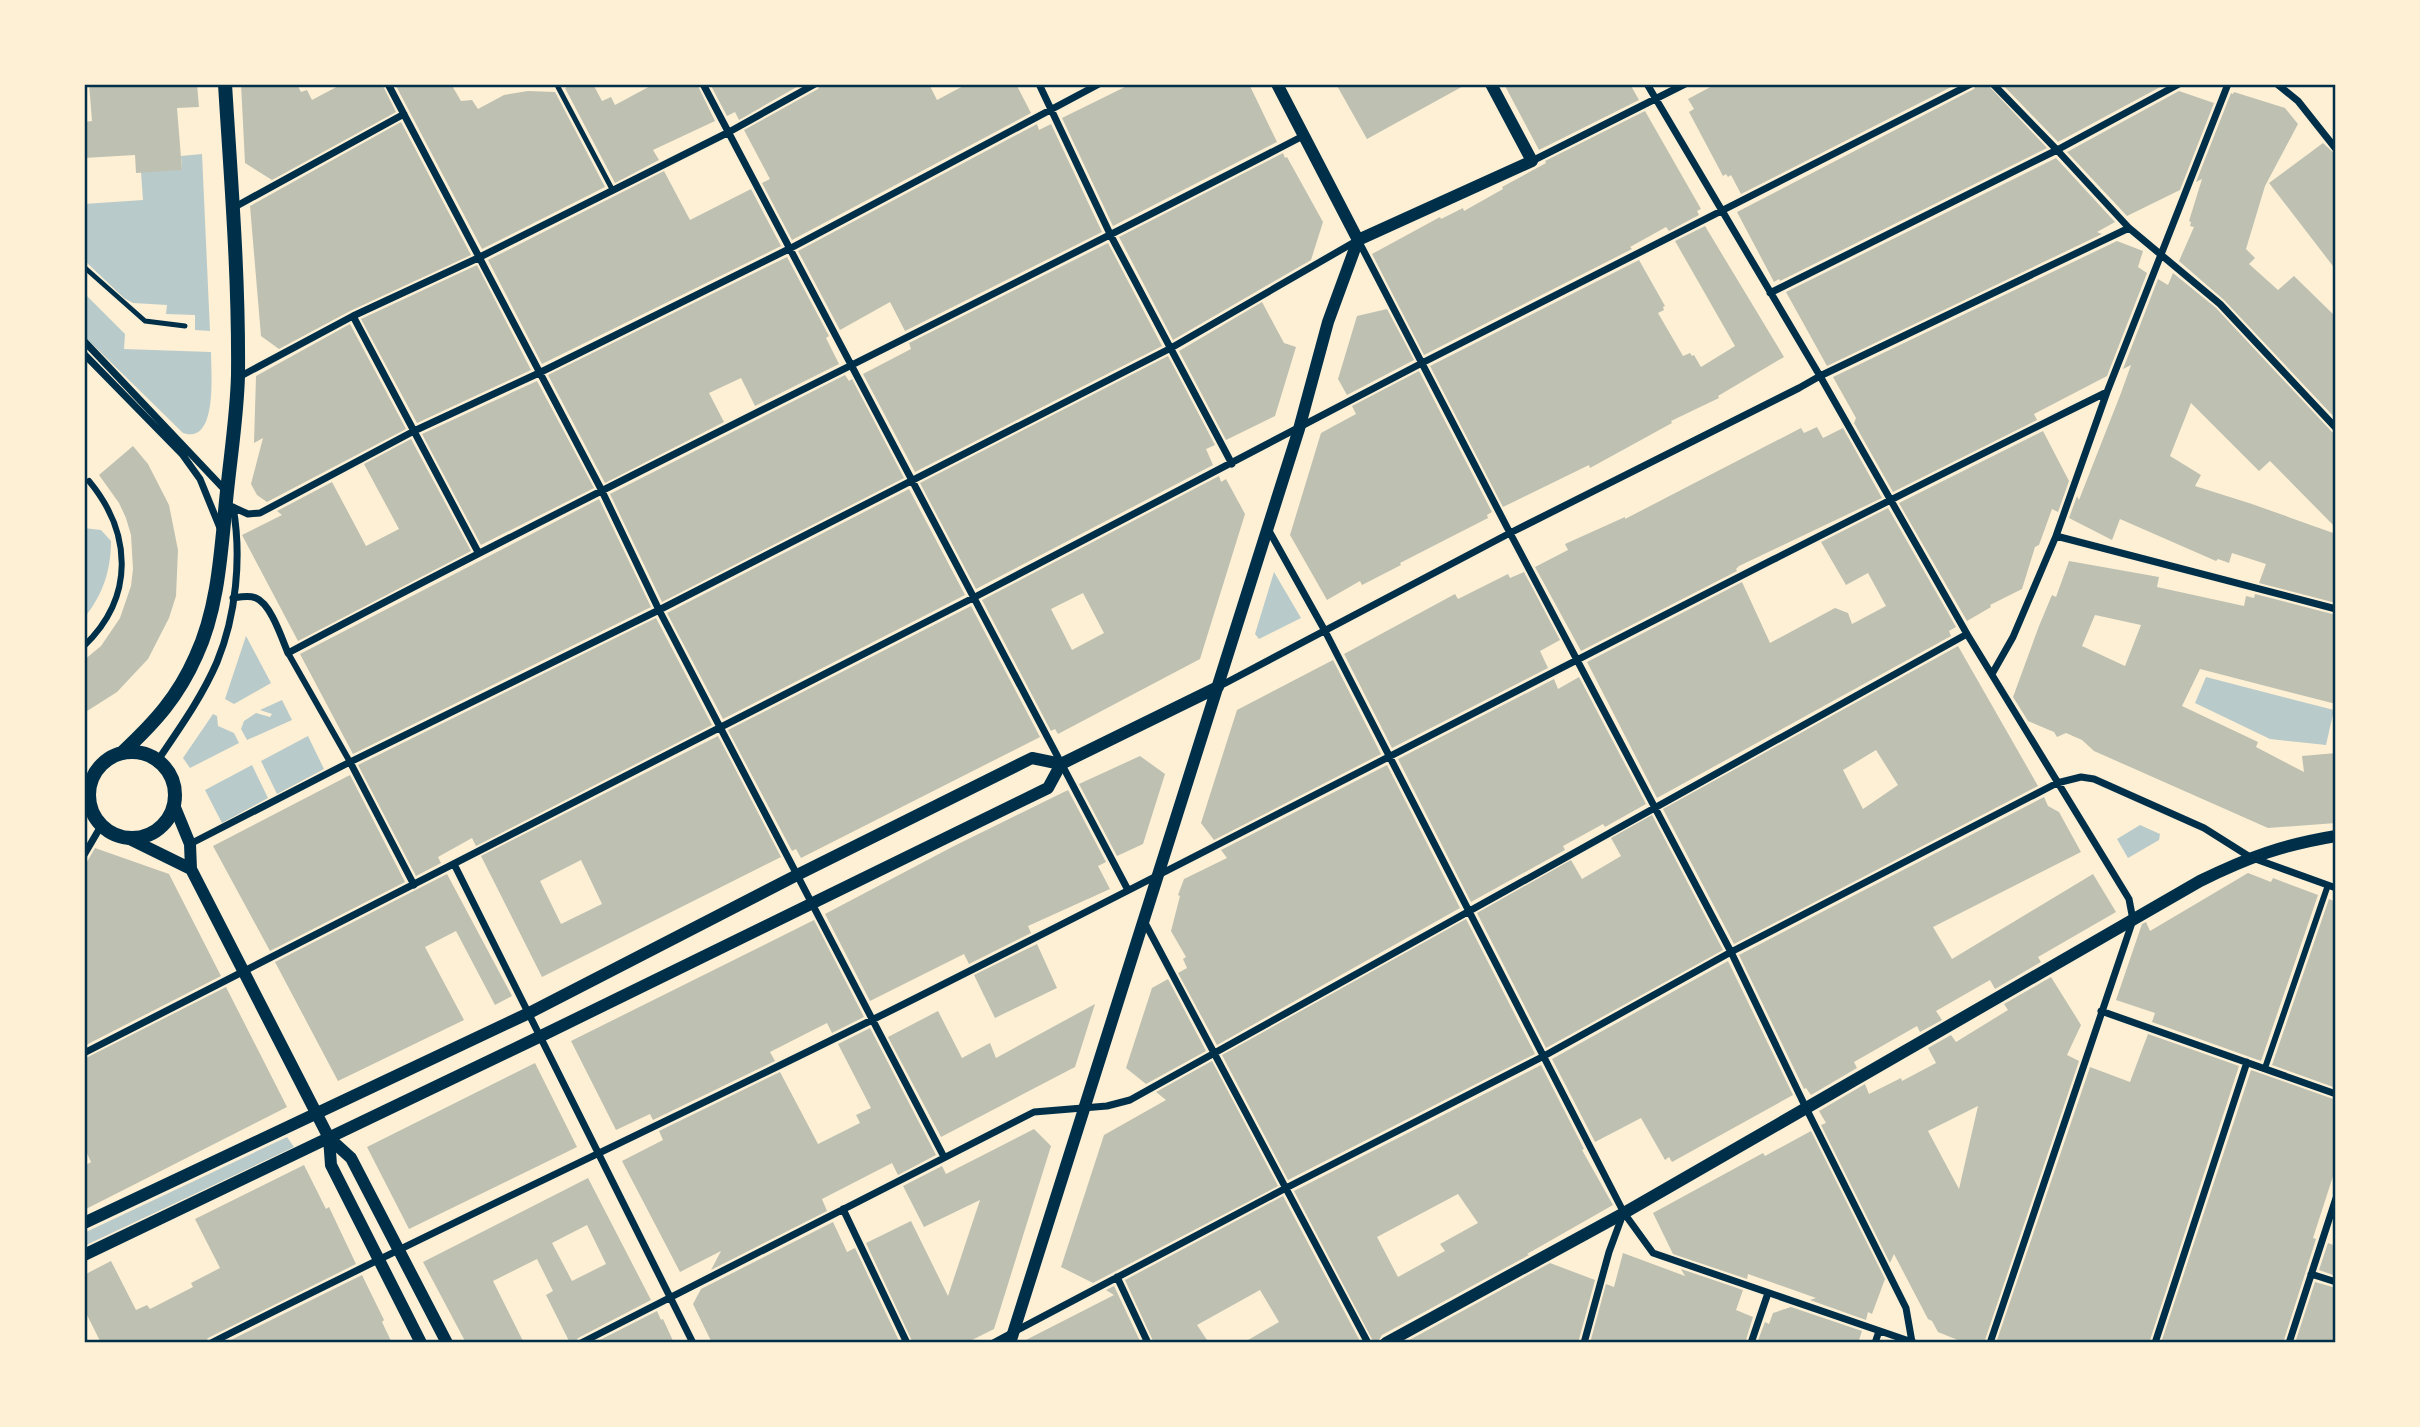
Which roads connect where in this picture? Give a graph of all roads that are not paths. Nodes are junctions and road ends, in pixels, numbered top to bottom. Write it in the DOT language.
graph roads {
  1 [pos="225,84"];
  2 [pos="388,84"];
  3 [pos="703,84"];
  4 [pos="815,84"];
  5 [pos="1039,84"];
  6 [pos="1099,84"];
  7 [pos="1277,84"];
  8 [pos="1491,84"];
  9 [pos="1647,84"];
  10 [pos="1685,84"];
  11 [pos="1971,84"];
  12 [pos="1993,84"];
  13 [pos="2179,84"];
  14 [pos="2228,84"];
  15 [pos="2277,84"];
  16 [pos="558,87"];
  17 [pos="1656,100"];
  18 [pos="1052,108"];
  19 [pos="404,114"];
  20 [pos="729,132"];
  21 [pos="1303,136"];
  22 [pos="2336,149"];
  23 [pos="2057,150"];
  24 [pos="1532,161"];
  25 [pos="612,189"];
  26 [pos="233,208"];
  27 [pos="1723,211"];
  28 [pos="2129,228"];
  29 [pos="1111,236"];
  30 [pos="1358,240"];
  31 [pos="791,248"];
  32 [pos="2162,256"];
  33 [pos="478,258"];
  34 [pos="84,267"];
  35 [pos="1770,293"];
  36 [pos="353,316"];
  37 [pos="185,326"];
  38 [pos="84,341"];
  39 [pos="1171,348"];
  40 [pos="84,355"];
  41 [pos="1422,363"];
  42 [pos="852,364"];
  43 [pos="539,373"];
  44 [pos="1820,376"];
  45 [pos="238,377"];
  46 [pos="2107,392"];
  47 [pos="2336,428"];
  48 [pos="1299,429"];
  49 [pos="414,431"];
  50 [pos="1232,464"];
  51 [pos="89,481"];
  52 [pos="912,481"];
  53 [pos="601,489"];
  54 [pos="1889,500"];
  55 [pos="231,504"];
  56 [pos="1268,528"];
  57 [pos="1510,533"];
  58 [pos="2056,536"];
  59 [pos="223,537"];
  60 [pos="478,552"];
  61 [pos="233,598"];
  62 [pos="973,598"];
  63 [pos="2336,609"];
  64 [pos="659,610"];
  65 [pos="1325,631"];
  66 [pos="1967,634"];
  67 [pos="84,646"];
  68 [pos="288,653"];
  69 [pos="1578,661"];
  70 [pos="1992,674"];
  71 [pos="1218,687"];
  72 [pos="720,726"];
  73 [pos="123,752"];
  74 [pos="1390,757"];
  75 [pos="158,760"];
  76 [pos="350,762"];
  77 [pos="1060,764"];
  78 [pos="89,774"];
  79 [pos="2057,783"];
  80 [pos="1654,805"];
  81 [pos="174,806"];
  82 [pos="101,826"];
  83 [pos="2336,836"];
  84 [pos="130,839"];
  85 [pos="190,844"];
  86 [pos="84,855"];
  87 [pos="2250,857"];
  88 [pos="454,864"];
  89 [pos="191,869"];
  90 [pos="1159,873"];
  91 [pos="799,874"];
  92 [pos="414,885"];
  93 [pos="2332,887"];
  94 [pos="1128,890"];
  95 [pos="812,902"];
  96 [pos="1470,912"];
  97 [pos="2133,920"];
  98 [pos="1144,921"];
  99 [pos="1731,952"];
  100 [pos="244,972"];
  101 [pos="2101,1011"];
  102 [pos="529,1013"];
  103 [pos="874,1019"];
  104 [pos="541,1036"];
  105 [pos="84,1053"];
  106 [pos="1214,1053"];
  107 [pos="1544,1056"];
  108 [pos="2247,1062"];
  109 [pos="2265,1068"];
  110 [pos="2336,1094"];
  111 [pos="1084,1108"];
  112 [pos="1806,1108"];
  113 [pos="317,1114"];
  114 [pos="329,1138"];
  115 [pos="600,1153"];
  116 [pos="944,1157"];
  117 [pos="1286,1188"];
  118 [pos="2336,1198"];
  119 [pos="843,1209"];
  120 [pos="1623,1213"];
  121 [pos="84,1223"];
  122 [pos="399,1250"];
  123 [pos="84,1255"];
  124 [pos="378,1259"];
  125 [pos="2311,1274"];
  126 [pos="1116,1277"];
  127 [pos="2336,1282"];
  128 [pos="1768,1293"];
  129 [pos="671,1298"];
  130 [pos="1879,1331"];
  131 [pos="1011,1338"];
  132 [pos="1914,1342"];
  133 [pos="211,1343"];
  134 [pos="421,1343"];
  135 [pos="447,1343"];
  136 [pos="581,1343"];
  137 [pos="693,1343"];
  138 [pos="907,1343"];
  139 [pos="993,1343"];
  140 [pos="1148,1343"];
  141 [pos="1368,1343"];
  142 [pos="1386,1343"];
  143 [pos="1584,1343"];
  144 [pos="1751,1343"];
  145 [pos="1875,1343"];
  146 [pos="1990,1343"];
  147 [pos="2155,1343"];
  148 [pos="2289,1343"];
  1 -- 26 [label="main road"];
  2 -- 19 [label="street"];
  3 -- 20 [label="street"];
  4 -- 20 [label="street"];
  5 -- 18 [label="street"];
  6 -- 18 [label="street"];
  7 -- 21 [label="street"];
  8 -- 24 [label="street"];
  9 -- 17 [label="street"];
  10 -- 17 [label="street"];
  11 -- 27 [label="street"];
  12 -- 23 [label="street"];
  13 -- 23 [label="street"];
  14 -- 32 [label="street"];
  15 -- 22 [label="street"];
  16 -- 25 [label="lane"];
  17 -- 24 [label="street"];
  17 -- 27 [label="street"];
  18 -- 29 [label="street"];
  18 -- 31 [label="street"];
  19 -- 26 [label="street"];
  19 -- 33 [label="street"];
  20 -- 25 [label="street"];
  20 -- 31 [label="street"];
  21 -- 29 [label="street"];
  21 -- 30 [label="street"];
  23 -- 28 [label="street"];
  23 -- 35 [label="street"];
  24 -- 30 [label="street"];
  25 -- 33 [label="street"];
  26 -- 45 [label="main road"];
  27 -- 35 [label="street"];
  27 -- 41 [label="street"];
  28 -- 32 [label="street"];
  28 -- 44 [label="street"];
  29 -- 39 [label="street"];
  29 -- 42 [label="street"];
  30 -- 39 [label="street"];
  30 -- 41 [label="street"];
  30 -- 48 [label="street"];
  31 -- 42 [label="street"];
  31 -- 43 [label="street"];
  32 -- 46 [label="street"];
  32 -- 47 [label="street"];
  33 -- 36 [label="street"];
  33 -- 43 [label="street"];
  34 -- 37 [label="lane"];
  35 -- 44 [label="street"];
  36 -- 45 [label="street"];
  36 -- 49 [label="street"];
  38 -- 55 [label="street"];
  39 -- 50 [label="street"];
  39 -- 52 [label="street"];
  40 -- 59 [label="street"];
  41 -- 48 [label="street"];
  41 -- 57 [label="street"];
  42 -- 52 [label="street"];
  42 -- 53 [label="street"];
  43 -- 49 [label="street"];
  43 -- 53 [label="street"];
  44 -- 54 [label="street"];
  44 -- 57 [label="street"];
  45 -- 55 [label="main road"];
  46 -- 54 [label="street"];
  46 -- 58 [label="street"];
  48 -- 50 [label="street"];
  48 -- 56 [label="street"];
  49 -- 55 [label="street"];
  49 -- 60 [label="street"];
  50 -- 62 [label="street"];
  51 -- 67 [label="street"];
  52 -- 62 [label="street"];
  52 -- 64 [label="street"];
  53 -- 60 [label="street"];
  53 -- 64 [label="street"];
  54 -- 66 [label="street"];
  54 -- 69 [label="street"];
  55 -- 59 [label="main road"];
  55 -- 61 [label="street"];
  56 -- 65 [label="street"];
  56 -- 71 [label="street"];
  57 -- 65 [label="street"];
  57 -- 69 [label="street"];
  58 -- 63 [label="street"];
  58 -- 70 [label="street"];
  59 -- 73 [label="main road"];
  60 -- 68 [label="street"];
  61 -- 68 [label="street"];
  61 -- 75 [label="street"];
  62 -- 72 [label="street"];
  62 -- 77 [label="street"];
  64 -- 72 [label="street"];
  64 -- 76 [label="street"];
  65 -- 71 [label="street"];
  65 -- 74 [label="street"];
  66 -- 70 [label="street"];
  66 -- 80 [label="street"];
  68 -- 76 [label="street"];
  69 -- 74 [label="street"];
  69 -- 80 [label="street"];
  70 -- 79 [label="street"];
  71 -- 77 [label="street"];
  71 -- 90 [label="street"];
  72 -- 88 [label="street"];
  72 -- 91 [label="street"];
  73 -- 75 [label="main road"];
  73 -- 78 [label="main road"];
  74 -- 90 [label="street"];
  74 -- 96 [label="street"];
  75 -- 81 [label="main road"];
  76 -- 85 [label="street"];
  76 -- 92 [label="street"];
  77 -- 91 [label="street"];
  77 -- 94 [label="street"];
  77 -- 95 [label="street"];
  78 -- 82 [label="main road"];
  79 -- 87 [label="street"];
  79 -- 97 [label="street"];
  79 -- 99 [label="street"];
  80 -- 96 [label="street"];
  80 -- 99 [label="street"];
  81 -- 84 [label="main road"];
  81 -- 85 [label="street"];
  82 -- 84 [label="main road"];
  82 -- 86 [label="street"];
  83 -- 87 [label="street"];
  84 -- 89 [label="street"];
  85 -- 89 [label="street"];
  87 -- 93 [label="street"];
  87 -- 97 [label="street"];
  88 -- 92 [label="street"];
  88 -- 102 [label="street"];
  89 -- 100 [label="street"];
  90 -- 94 [label="street"];
  90 -- 98 [label="street"];
  91 -- 95 [label="street"];
  91 -- 102 [label="street"];
  92 -- 100 [label="street"];
  93 -- 109 [label="street"];
  94 -- 103 [label="street"];
  95 -- 103 [label="street"];
  95 -- 104 [label="street"];
  96 -- 106 [label="street"];
  96 -- 107 [label="street"];
  97 -- 101 [label="street"];
  97 -- 112 [label="street"];
  98 -- 106 [label="street"];
  98 -- 111 [label="street"];
  99 -- 107 [label="street"];
  99 -- 112 [label="street"];
  100 -- 105 [label="street"];
  100 -- 113 [label="street"];
  101 -- 108 [label="street"];
  101 -- 146 [label="street"];
  102 -- 104 [label="street"];
  102 -- 113 [label="street"];
  103 -- 115 [label="street"];
  103 -- 116 [label="street"];
  104 -- 114 [label="street"];
  104 -- 115 [label="street"];
  106 -- 111 [label="street"];
  106 -- 117 [label="street"];
  107 -- 117 [label="street"];
  107 -- 120 [label="street"];
  108 -- 109 [label="street"];
  108 -- 147 [label="street"];
  109 -- 110 [label="street"];
  111 -- 116 [label="street"];
  111 -- 131 [label="street"];
  112 -- 120 [label="street"];
  112 -- 132 [label="street"];
  113 -- 114 [label="street"];
  113 -- 121 [label="street"];
  114 -- 122 [label="street"];
  114 -- 123 [label="street"];
  114 -- 124 [label="street"];
  115 -- 122 [label="street"];
  115 -- 129 [label="street"];
  116 -- 119 [label="street"];
  117 -- 126 [label="street"];
  117 -- 141 [label="street"];
  118 -- 125 [label="street"];
  119 -- 129 [label="street"];
  119 -- 138 [label="street"];
  120 -- 128 [label="street"];
  120 -- 142 [label="street"];
  120 -- 143 [label="street"];
  122 -- 124 [label="street"];
  122 -- 135 [label="street"];
  124 -- 133 [label="street"];
  124 -- 134 [label="street"];
  125 -- 127 [label="street"];
  125 -- 148 [label="street"];
  126 -- 131 [label="street"];
  126 -- 140 [label="street"];
  128 -- 130 [label="street"];
  128 -- 144 [label="street"];
  129 -- 136 [label="street"];
  129 -- 137 [label="street"];
  130 -- 132 [label="street"];
  130 -- 145 [label="street"];
  131 -- 139 [label="street"];
}
